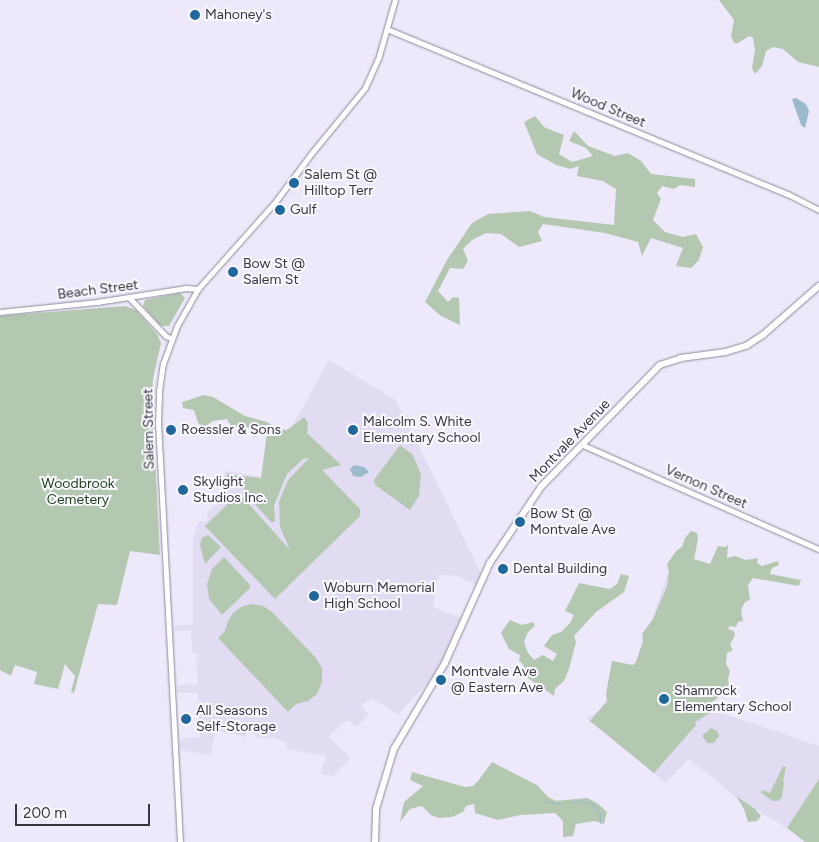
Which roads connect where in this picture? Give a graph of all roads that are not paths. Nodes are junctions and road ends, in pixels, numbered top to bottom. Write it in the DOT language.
graph roads {
  1 [pos="395,0"];
  2 [pos="387,29"];
  3 [pos="819,210"];
  4 [pos="819,286"];
  5 [pos="198,288"];
  6 [pos="130,298"];
  7 [pos="0,312"];
  8 [pos="171,338"];
  9 [pos="583,445"];
  10 [pos="819,549"];
  11 [pos="180,842"];
  12 [pos="375,842"];
  1 -- 2 [label="street, Salem Street"];
  2 -- 3 [label="street, Wood Street"];
  2 -- 5 [label="street, Salem Street"];
  4 -- 9 [label="main road, Montvale Avenue"];
  5 -- 6 [label="street, Beach Street"];
  5 -- 8 [label="street, Salem Street"];
  6 -- 7 [label="street, Beach Street"];
  6 -- 8 [label="street"];
  8 -- 11 [label="street, Salem Street"];
  9 -- 10 [label="street, Vernon Street"];
  9 -- 12 [label="main road, Montvale Avenue"];
}
